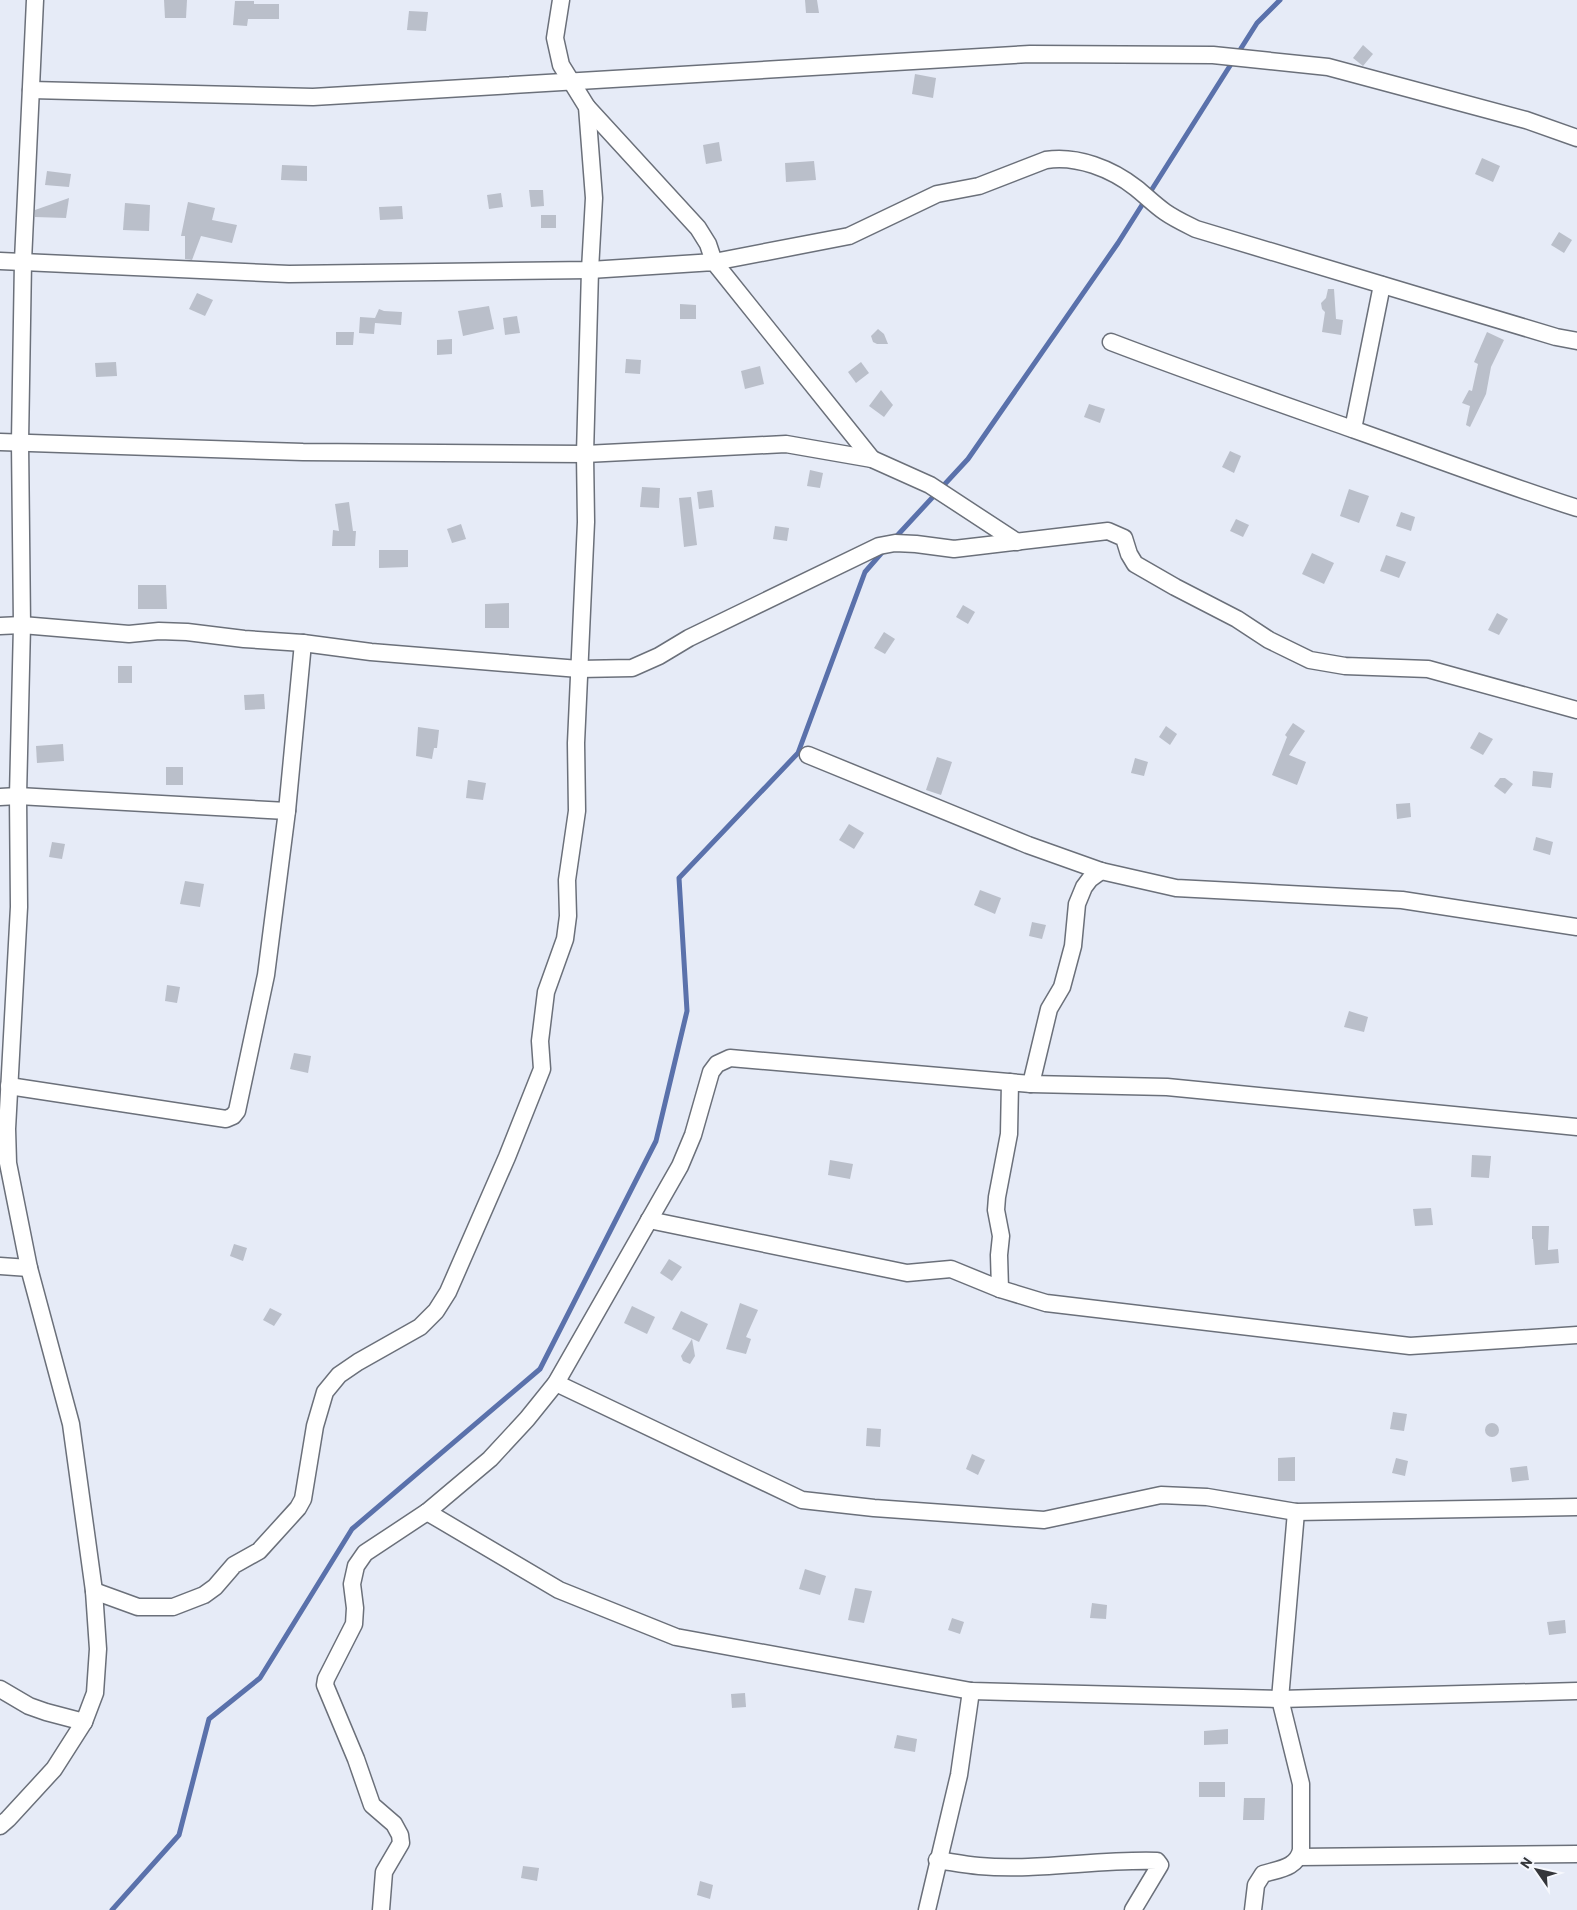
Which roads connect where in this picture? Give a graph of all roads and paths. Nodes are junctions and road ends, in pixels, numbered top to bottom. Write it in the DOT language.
graph roads {
  1 [pos="35,0"];
  2 [pos="561,0"];
  3 [pos="572,83"];
  4 [pos="30,90"];
  5 [pos="587,107"];
  6 [pos="1577,138"];
  7 [pos="0,261"];
  8 [pos="23,261"];
  9 [pos="714,262"];
  10 [pos="590,270"];
  11 [pos="1382,284"];
  12 [pos="1577,341"];
  13 [pos="1111,342"];
  14 [pos="1353,429"];
  15 [pos="0,442"];
  16 [pos="20,442"];
  17 [pos="585,454"];
  18 [pos="872,460"];
  19 [pos="1577,508"];
  20 [pos="1017,542"];
  21 [pos="22,625"];
  22 [pos="0,626"];
  23 [pos="303,643"];
  24 [pos="579,669"];
  25 [pos="1577,710"];
  26 [pos="808,755"];
  27 [pos="18,796"];
  28 [pos="0,797"];
  29 [pos="287,811"];
  30 [pos="1101,871"];
  31 [pos="1577,927"];
  32 [pos="1010,1082"];
  33 [pos="1031,1084"];
  34 [pos="9,1086"];
  35 [pos="1577,1128"];
  36 [pos="649,1220"];
  37 [pos="0,1266"];
  38 [pos="29,1268"];
  39 [pos="1000,1289"];
  40 [pos="1577,1335"];
  41 [pos="556,1383"];
  42 [pos="1577,1507"];
  43 [pos="428,1512"];
  44 [pos="1296,1512"];
  45 [pos="94,1591"];
  46 [pos="0,1689"];
  47 [pos="971,1691"];
  48 [pos="1577,1692"];
  49 [pos="1280,1699"];
  50 [pos="84,1722"];
  51 [pos="0,1826"];
  52 [pos="1577,1854"];
  53 [pos="1299,1857"];
  54 [pos="937,1860"];
  55 [pos="381,1910"];
  56 [pos="927,1910"];
  57 [pos="1133,1910"];
  58 [pos="1253,1910"];
  1 -- 4 [label="street"];
  2 -- 3 [label="street"];
  3 -- 4 [label="street"];
  3 -- 5 [label="street"];
  3 -- 6 [label="street"];
  4 -- 8 [label="street"];
  5 -- 9 [label="street"];
  5 -- 10 [label="street"];
  7 -- 8 [label="street"];
  8 -- 10 [label="street"];
  8 -- 16 [label="street"];
  9 -- 10 [label="street"];
  9 -- 11 [label="street"];
  9 -- 18 [label="street"];
  10 -- 17 [label="street"];
  11 -- 12 [label="street"];
  11 -- 14 [label="street"];
  13 -- 14 [label="street"];
  14 -- 19 [label="street"];
  15 -- 16 [label="street"];
  16 -- 17 [label="street"];
  16 -- 21 [label="street"];
  17 -- 18 [label="street"];
  17 -- 24 [label="street"];
  18 -- 20 [label="street"];
  20 -- 24 [label="street"];
  20 -- 25 [label="street"];
  21 -- 22 [label="street"];
  21 -- 23 [label="street"];
  21 -- 27 [label="street"];
  23 -- 24 [label="street"];
  23 -- 29 [label="street"];
  24 -- 45 [label="street"];
  26 -- 30 [label="street"];
  27 -- 28 [label="street"];
  27 -- 29 [label="street"];
  27 -- 34 [label="street"];
  29 -- 34 [label="street"];
  30 -- 31 [label="street"];
  30 -- 33 [label="street"];
  32 -- 33 [label="street"];
  32 -- 36 [label="street"];
  32 -- 39 [label="street"];
  33 -- 35 [label="street"];
  34 -- 38 [label="street"];
  36 -- 39 [label="street"];
  36 -- 41 [label="street"];
  37 -- 38 [label="street"];
  38 -- 45 [label="street"];
  39 -- 40 [label="street"];
  41 -- 43 [label="street"];
  41 -- 44 [label="street"];
  42 -- 44 [label="street"];
  43 -- 47 [label="street"];
  43 -- 55 [label="street"];
  44 -- 49 [label="street"];
  45 -- 50 [label="street"];
  46 -- 50 [label="street"];
  47 -- 49 [label="street"];
  47 -- 54 [label="street"];
  48 -- 49 [label="street"];
  49 -- 53 [label="street"];
  50 -- 51 [label="street"];
  52 -- 53 [label="street"];
  53 -- 58 [label="street"];
  54 -- 56 [label="street"];
  54 -- 57 [label="street"];
}
